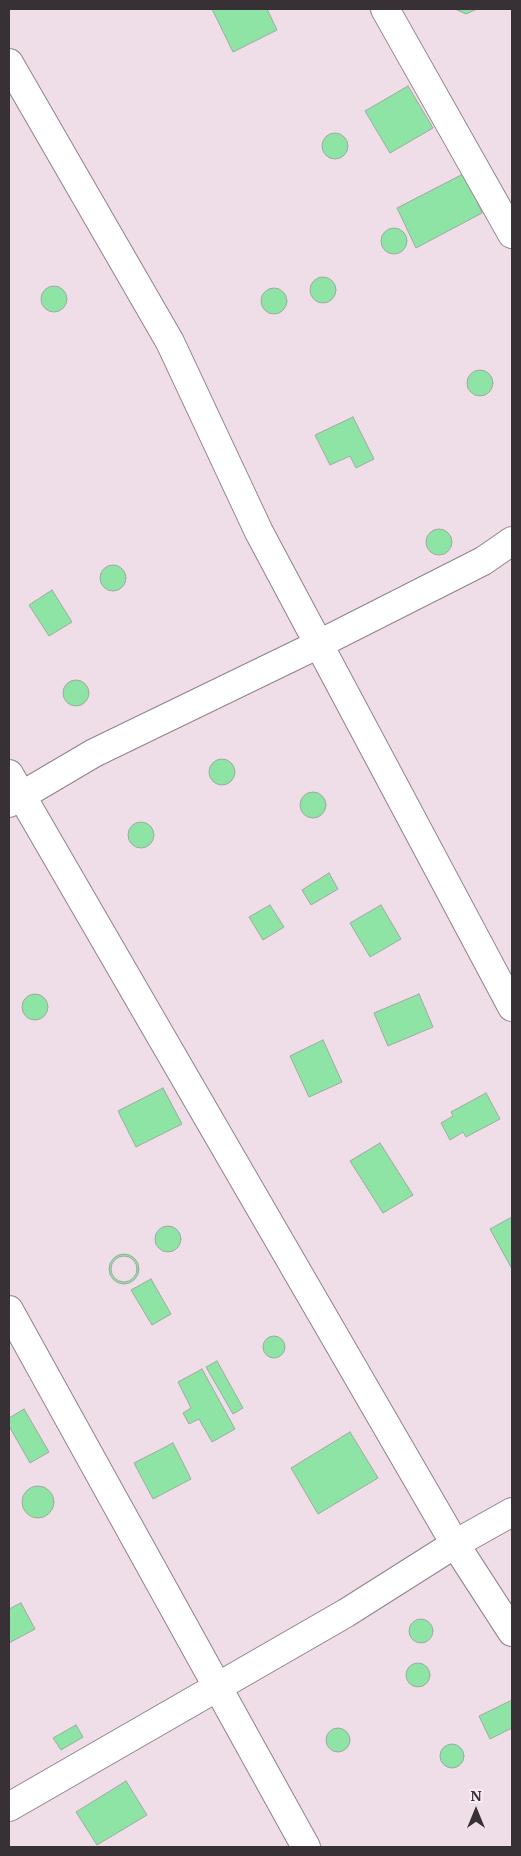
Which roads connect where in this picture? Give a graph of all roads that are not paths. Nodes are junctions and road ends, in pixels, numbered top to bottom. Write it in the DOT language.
graph roads {
  1 [pos="385,9"];
  2 [pos="9,62"];
  3 [pos="512,234"];
  4 [pos="512,541"];
  5 [pos="317,645"];
  6 [pos="13,791"];
  7 [pos="512,1007"];
  8 [pos="9,1310"];
  9 [pos="512,1512"];
  10 [pos="455,1544"];
  11 [pos="512,1632"];
  12 [pos="216,1688"];
  13 [pos="9,1807"];
  14 [pos="306,1847"];
  1 -- 3 [label="street"];
  2 -- 5 [label="street"];
  4 -- 5 [label="street"];
  5 -- 6 [label="street"];
  5 -- 7 [label="street"];
  6 -- 10 [label="street"];
  8 -- 12 [label="street"];
  9 -- 10 [label="street"];
  10 -- 11 [label="street"];
  10 -- 12 [label="street"];
  12 -- 13 [label="street"];
  12 -- 14 [label="street"];
}
